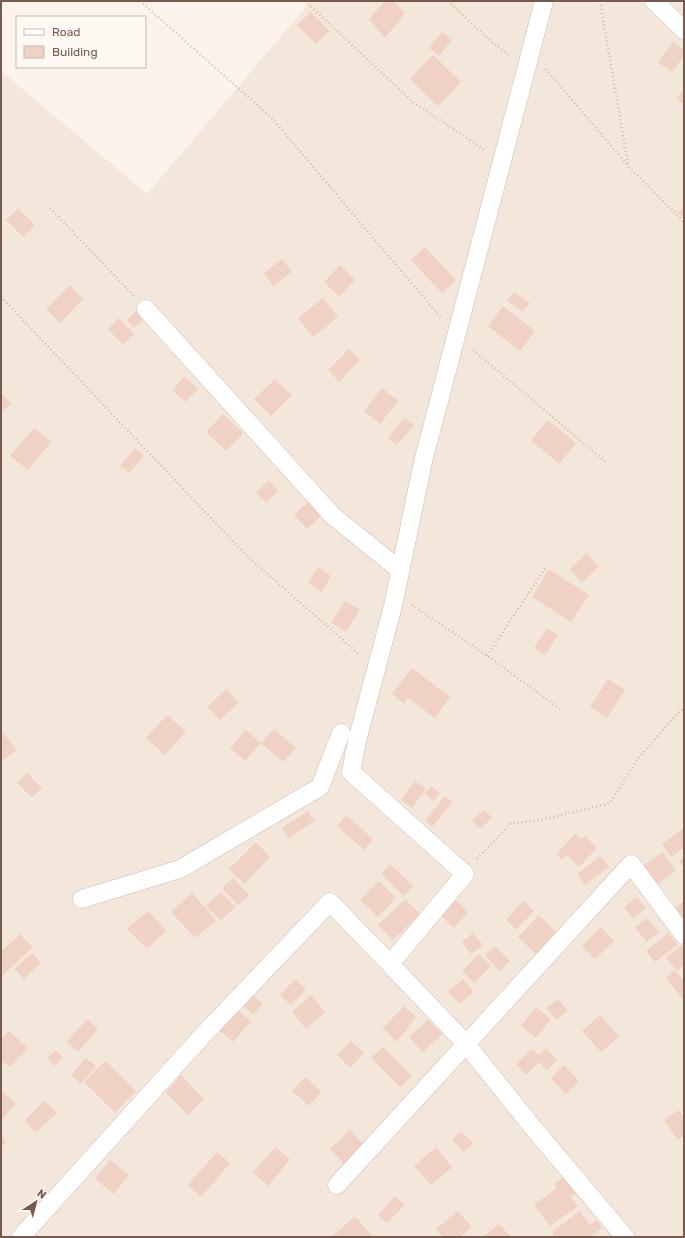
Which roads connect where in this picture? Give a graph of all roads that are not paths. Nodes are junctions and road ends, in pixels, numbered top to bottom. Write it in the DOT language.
graph roads {
  1 [pos="544,1"];
  2 [pos="654,1"];
  3 [pos="684,30"];
  4 [pos="146,309"];
  5 [pos="400,570"];
  6 [pos="340,734"];
  7 [pos="82,900"];
  8 [pos="684,935"];
  9 [pos="390,964"];
  10 [pos="466,1044"];
  11 [pos="337,1185"];
  12 [pos="21,1237"];
  13 [pos="625,1237"];
  1 -- 5 [label="street"];
  2 -- 3 [label="street"];
  4 -- 5 [label="street"];
  5 -- 9 [label="street"];
  6 -- 7 [label="street"];
  8 -- 10 [label="street"];
  9 -- 10 [label="street"];
  9 -- 12 [label="street"];
  10 -- 11 [label="street"];
  10 -- 13 [label="street"];
}
